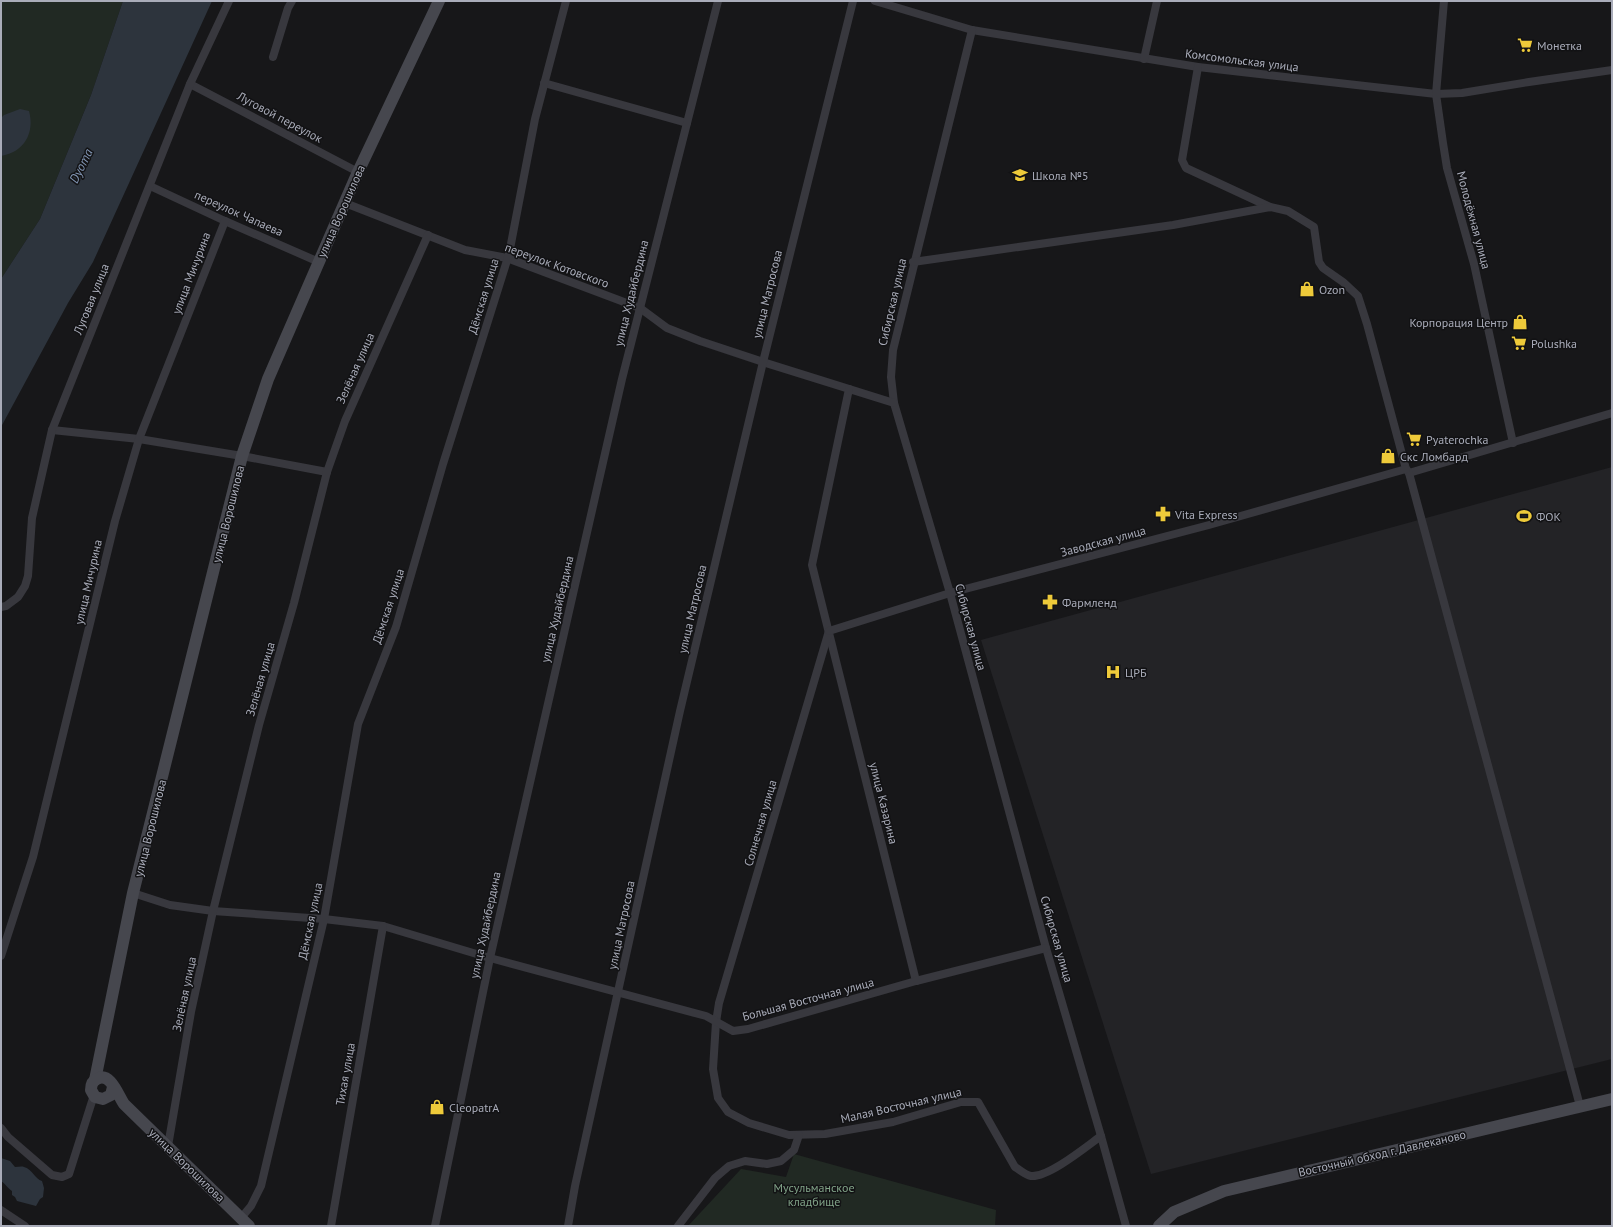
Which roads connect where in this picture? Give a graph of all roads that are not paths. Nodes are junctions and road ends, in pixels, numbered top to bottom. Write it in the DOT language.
graph roads {
  1 [pos="229,1"];
  2 [pos="292,1"];
  3 [pos="439,1"];
  4 [pos="566,1"];
  5 [pos="718,1"];
  6 [pos="853,1"];
  7 [pos="874,1"];
  8 [pos="1156,1"];
  9 [pos="1444,1"];
  10 [pos="972,30"];
  11 [pos="273,57"];
  12 [pos="1144,58"];
  13 [pos="1198,67"];
  14 [pos="1612,70"];
  15 [pos="544,83"];
  16 [pos="190,84"];
  17 [pos="1436,94"];
  18 [pos="687,123"];
  19 [pos="358,172"];
  20 [pos="150,186"];
  21 [pos="345,203"];
  22 [pos="1270,207"];
  23 [pos="225,221"];
  24 [pos="428,235"];
  25 [pos="507,258"];
  26 [pos="319,262"];
  27 [pos="913,262"];
  28 [pos="640,308"];
  29 [pos="762,362"];
  30 [pos="850,389"];
  31 [pos="894,403"];
  32 [pos="1612,413"];
  33 [pos="52,430"];
  34 [pos="139,439"];
  35 [pos="1513,443"];
  36 [pos="242,456"];
  37 [pos="1408,471"];
  38 [pos="328,472"];
  39 [pos="950,593"];
  40 [pos="1,608"];
  41 [pos="829,631"];
  42 [pos="133,893"];
  43 [pos="213,911"];
  44 [pos="324,919"];
  45 [pos="383,926"];
  46 [pos="1046,948"];
  47 [pos="1,956"];
  48 [pos="490,958"];
  49 [pos="916,981"];
  50 [pos="618,993"];
  51 [pos="716,1022"];
  52 [pos="105,1082"];
  53 [pos="100,1097"];
  54 [pos="1612,1098"];
  55 [pos="124,1104"];
  56 [pos="1580,1106"];
  57 [pos="1,1128"];
  58 [pos="799,1135"];
  59 [pos="1101,1136"];
  60 [pos="168,1146"];
  61 [pos="1,1210"];
  62 [pos="245,1222"];
  63 [pos="23,1225"];
  64 [pos="331,1226"];
  65 [pos="435,1226"];
  66 [pos="568,1226"];
  67 [pos="678,1226"];
  68 [pos="1126,1226"];
  69 [pos="1159,1226"];
  1 -- 16 [label="street, Луговая улица"];
  2 -- 11 [label="street"];
  3 -- 19 [label="street, улица Ворошилова"];
  4 -- 15 [label="street, Дёмская улица"];
  5 -- 18 [label="street, улица Худайбердина"];
  6 -- 29 [label="street, улица Матросова"];
  7 -- 10 [label="street, Комсомольская улица"];
  8 -- 12 [label="street"];
  9 -- 17 [label="street, Молодёжная улица"];
  10 -- 12 [label="street, Комсомольская улица"];
  10 -- 27 [label="street, Сибирская улица"];
  12 -- 13 [label="street, Комсомольская улица"];
  13 -- 17 [label="street, Комсомольская улица"];
  13 -- 22 [label="street"];
  14 -- 17 [label="street, Комсомольская улица"];
  15 -- 18 [label="street"];
  15 -- 25 [label="street, Дёмская улица"];
  16 -- 19 [label="street, Луговой переулок"];
  16 -- 20 [label="street, Луговая улица"];
  17 -- 35 [label="street, Молодёжная улица"];
  18 -- 28 [label="street, улица Худайбердина"];
  19 -- 21 [label="street, улица Ворошилова"];
  20 -- 23 [label="street, переулок Чапаева"];
  20 -- 33 [label="street, Луговая улица"];
  21 -- 24 [label="street, переулок Котовского"];
  21 -- 26 [label="street, улица Ворошилова"];
  22 -- 27 [label="street"];
  22 -- 37 [label="street"];
  23 -- 26 [label="street, переулок Чапаева"];
  23 -- 34 [label="street, улица Мичурина"];
  24 -- 25 [label="street, переулок Котовского"];
  24 -- 38 [label="street, Зелёная улица"];
  25 -- 28 [label="street, переулок Котовского"];
  25 -- 44 [label="street, Дёмская улица"];
  26 -- 36 [label="street, улица Ворошилова"];
  27 -- 31 [label="street, Сибирская улица"];
  28 -- 29 [label="street, переулок Котовского"];
  28 -- 48 [label="street, улица Худайбердина"];
  29 -- 30 [label="street, переулок Котовского"];
  29 -- 50 [label="street, улица Матросова"];
  30 -- 31 [label="street, переулок Котовского"];
  30 -- 41 [label="street, улица Казарина"];
  31 -- 39 [label="street, Сибирская улица"];
  32 -- 35 [label="street, Заводская улица"];
  33 -- 34 [label="street"];
  33 -- 40 [label="street, Луговая улица"];
  34 -- 36 [label="street"];
  34 -- 47 [label="street, улица Мичурина"];
  35 -- 37 [label="street, Заводская улица"];
  36 -- 38 [label="street"];
  36 -- 42 [label="street, улица Ворошилова"];
  37 -- 39 [label="street, Заводская улица"];
  37 -- 56 [label="street"];
  38 -- 43 [label="street, Зелёная улица"];
  39 -- 41 [label="street, Заводская улица"];
  39 -- 46 [label="street, Сибирская улица"];
  41 -- 49 [label="street, улица Казарина"];
  41 -- 51 [label="street, Солнечная улица"];
  42 -- 43 [label="street, Большая Восточная улица"];
  42 -- 52 [label="street, улица Ворошилова"];
  43 -- 44 [label="street, Большая Восточная улица"];
  43 -- 60 [label="street, Зелёная улица"];
  44 -- 45 [label="street, Большая Восточная улица"];
  44 -- 62 [label="street, Дёмская улица"];
  45 -- 48 [label="street, Большая Восточная улица"];
  45 -- 64 [label="street, Тихая улица"];
  46 -- 49 [label="street, Большая Восточная улица"];
  46 -- 59 [label="street, Сибирская улица"];
  48 -- 50 [label="street, Большая Восточная улица"];
  48 -- 65 [label="street, улица Худайбердина"];
  49 -- 51 [label="street, Большая Восточная улица"];
  50 -- 51 [label="street, Большая Восточная улица"];
  50 -- 66 [label="street, улица Матросова"];
  51 -- 58 [label="street, Малая Восточная улица"];
  52 -- 53 [label="street"];
  52 -- 53 [label="street"];
  52 -- 55 [label="street, улица Ворошилова"];
  53 -- 55 [label="street, улица Ворошилова"];
  53 -- 57 [label="street"];
  54 -- 56 [label="street, Восточный обход г. Давлеканово"];
  55 -- 60 [label="street, улица Ворошилова"];
  56 -- 69 [label="street, Восточный обход г. Давлеканово"];
  58 -- 59 [label="street, Малая Восточная улица"];
  58 -- 67 [label="street"];
  59 -- 68 [label="street, Сибирская улица"];
  60 -- 62 [label="street, улица Ворошилова"];
  61 -- 63 [label="street"];
}
